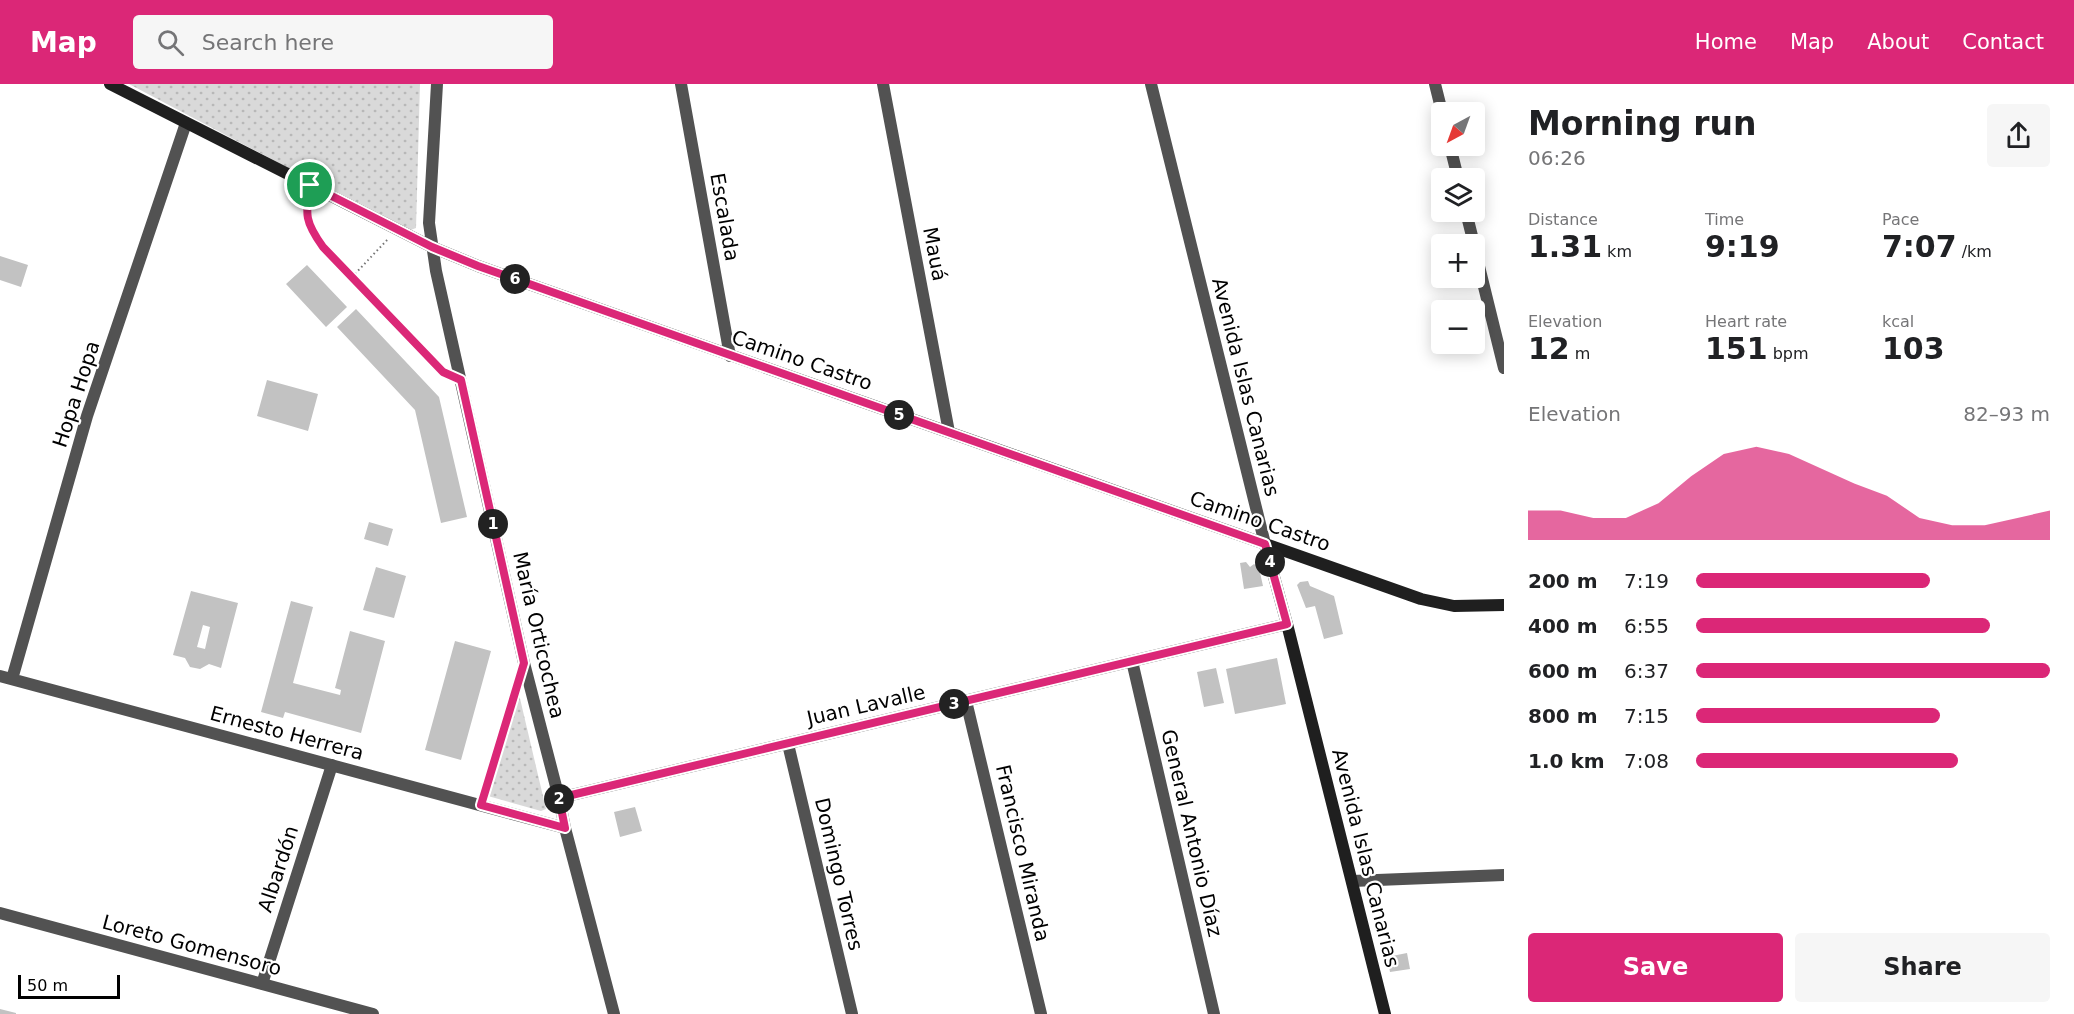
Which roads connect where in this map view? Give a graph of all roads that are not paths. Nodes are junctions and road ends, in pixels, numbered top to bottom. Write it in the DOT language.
graph roads {
  1 [pos="110,84"];
  2 [pos="437,84"];
  3 [pos="681,84"];
  4 [pos="883,84"];
  5 [pos="1150,84"];
  6 [pos="1435,84"];
  7 [pos="1440,102"];
  8 [pos="186,123"];
  9 [pos="432,247"];
  10 [pos="1484,288"];
  11 [pos="730,356"];
  12 [pos="1504,368"];
  13 [pos="949,432"];
  14 [pos="1265,544"];
  15 [pos="1504,605"];
  16 [pos="1287,624"];
  17 [pos="1132,661"];
  18 [pos="6,678"];
  19 [pos="966,701"];
  20 [pos="788,744"];
  21 [pos="332,765"];
  22 [pos="559,798"];
  23 [pos="565,828"];
  24 [pos="1504,875"];
  25 [pos="1352,881"];
  26 [pos="0,913"];
  27 [pos="262,984"];
  28 [pos="373,1014"];
  29 [pos="614,1014"];
  30 [pos="852,1014"];
  31 [pos="1041,1014"];
  32 [pos="1214,1014"];
  33 [pos="1384,1014"];
  1 -- 8 [label="street, Camino Castro"];
  2 -- 9 [label="street, María Orticochea"];
  3 -- 11 [label="street, Escalada"];
  4 -- 13 [label="street, Mauá"];
  5 -- 14 [label="street, Avenida Islas Canarias"];
  6 -- 7 [label="street"];
  8 -- 9 [label="street, Camino Castro"];
  8 -- 18 [label="street, Hopa Hopa"];
  9 -- 11 [label="street, Camino Castro"];
  9 -- 22 [label="street, María Orticochea"];
  10 -- 12 [label="street"];
  11 -- 13 [label="street, Camino Castro"];
  13 -- 14 [label="street, Camino Castro"];
  14 -- 15 [label="street, Camino Castro"];
  14 -- 16 [label="street, Avenida Islas Canarias"];
  16 -- 17 [label="street, Juan Lavalle"];
  16 -- 25 [label="street, Avenida Islas Canarias"];
  17 -- 19 [label="street, Juan Lavalle"];
  17 -- 32 [label="street, General Antonio Díaz"];
  18 -- 21 [label="street, Ernesto Herrera"];
  19 -- 20 [label="street, Juan Lavalle"];
  19 -- 31 [label="street, Francisco Miranda"];
  20 -- 22 [label="street, Juan Lavalle"];
  20 -- 30 [label="street, Domingo Torres"];
  21 -- 23 [label="street, Ernesto Herrera"];
  21 -- 27 [label="street, Albardón"];
  22 -- 23 [label="street, María Orticochea"];
  23 -- 29 [label="street, María Orticochea"];
  24 -- 25 [label="street"];
  25 -- 33 [label="street, Avenida Islas Canarias"];
  26 -- 27 [label="street, Loreto Gomensoro"];
  27 -- 28 [label="street, Loreto Gomensoro"];
}
